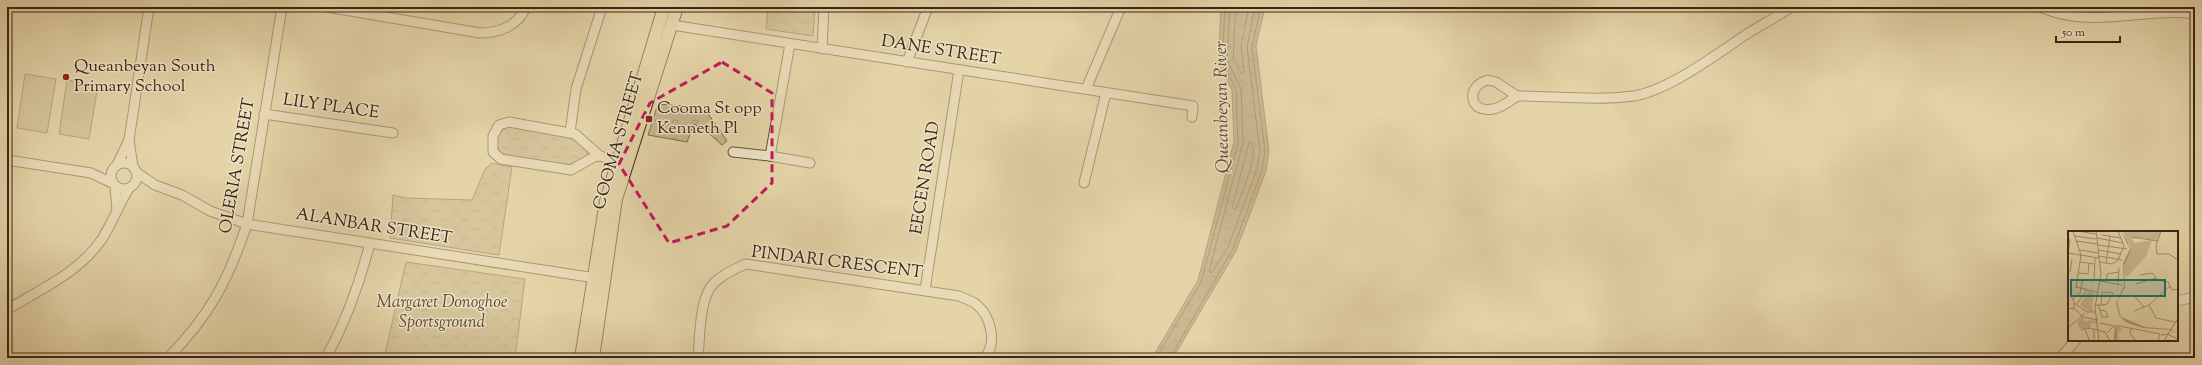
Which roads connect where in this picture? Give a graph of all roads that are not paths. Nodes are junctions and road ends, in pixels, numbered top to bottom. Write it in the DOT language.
graph roads {
  1 [pos="149,7"];
  2 [pos="282,7"];
  3 [pos="327,7"];
  4 [pos="602,7"];
  5 [pos="664,7"];
  6 [pos="671,7"];
  7 [pos="677,7"];
  8 [pos="824,7"];
  9 [pos="928,7"];
  10 [pos="1121,7"];
  11 [pos="1791,7"];
  12 [pos="2040,7"];
  13 [pos="525,9"];
  14 [pos="2195,14"];
  15 [pos="672,25"];
  16 [pos="790,44"];
  17 [pos="822,49"];
  18 [pos="907,62"];
  19 [pos="645,68"];
  20 [pos="959,70"];
  21 [pos="1086,90"];
  22 [pos="1106,93"];
  23 [pos="1518,96"];
  24 [pos="264,114"];
  25 [pos="1192,117"];
  26 [pos="570,132"];
  27 [pos="393,133"];
  28 [pos="129,140"];
  29 [pos="733,152"];
  30 [pos="600,156"];
  31 [pos="770,156"];
  32 [pos="7,160"];
  33 [pos="622,162"];
  34 [pos="810,163"];
  35 [pos="115,166"];
  36 [pos="135,170"];
  37 [pos="90,173"];
  38 [pos="1084,183"];
  39 [pos="114,184"];
  40 [pos="155,185"];
  41 [pos="131,187"];
  42 [pos="116,210"];
  43 [pos="247,224"];
  44 [pos="370,242"];
  45 [pos="599,279"];
  46 [pos="925,290"];
  47 [pos="2195,296"];
  48 [pos="2178,301"];
  49 [pos="7,310"];
  50 [pos="2075,341"];
  51 [pos="168,358"];
  52 [pos="326,358"];
  53 [pos="581,358"];
  54 [pos="593,358"];
  55 [pos="698,358"];
  56 [pos="984,358"];
  57 [pos="2060,358"];
  1 -- 28 [label="street"];
  2 -- 24 [label="street, OLERIA STREET"];
  3 -- 13 [label="street"];
  4 -- 26 [label="street"];
  5 -- 19 [label="main road, COOMA STREET"];
  6 -- 15 [label="main road"];
  7 -- 15 [label="main road, COOMA STREET"];
  8 -- 17 [label="street"];
  9 -- 18 [label="street"];
  10 -- 21 [label="street"];
  11 -- 23 [label="street"];
  12 -- 14 [label="street"];
  15 -- 16 [label="street, DANE STREET"];
  15 -- 19 [label="main road"];
  15 -- 33 [label="main road, COOMA STREET"];
  16 -- 17 [label="street, DANE STREET"];
  16 -- 31 [label="street"];
  17 -- 18 [label="street, DANE STREET"];
  18 -- 20 [label="street, DANE STREET"];
  19 -- 33 [label="main road, COOMA STREET"];
  20 -- 21 [label="street, DANE STREET"];
  20 -- 46 [label="street, EECEN ROAD"];
  21 -- 22 [label="street, DANE STREET"];
  22 -- 25 [label="street, DANE STREET"];
  22 -- 38 [label="street"];
  23 -- 23 [label="street"];
  24 -- 27 [label="street, LILY PLACE"];
  24 -- 43 [label="street, OLERIA STREET"];
  26 -- 30 [label="street"];
  26 -- 30 [label="street"];
  28 -- 35 [label="street"];
  28 -- 36 [label="street"];
  29 -- 31 [label="street"];
  30 -- 33 [label="street"];
  31 -- 34 [label="street"];
  32 -- 37 [label="street"];
  33 -- 45 [label="main road, COOMA STREET"];
  35 -- 36 [label="street"];
  35 -- 37 [label="street"];
  35 -- 39 [label="street"];
  36 -- 40 [label="street, ALANBAR STREET"];
  36 -- 41 [label="street"];
  37 -- 39 [label="street"];
  39 -- 41 [label="street"];
  39 -- 42 [label="street"];
  40 -- 41 [label="street, ALANBAR STREET"];
  40 -- 43 [label="street, ALANBAR STREET"];
  41 -- 42 [label="street"];
  42 -- 49 [label="street"];
  43 -- 44 [label="street, ALANBAR STREET"];
  43 -- 51 [label="street, OLERIA STREET"];
  44 -- 45 [label="street, ALANBAR STREET"];
  44 -- 52 [label="street"];
  45 -- 53 [label="main road, COOMA STREET"];
  45 -- 54 [label="main road, COOMA STREET"];
  46 -- 55 [label="street, PINDARI CRESCENT"];
  46 -- 56 [label="street, PINDARI CRESCENT"];
  47 -- 48 [label="street"];
  50 -- 57 [label="street"];
}
